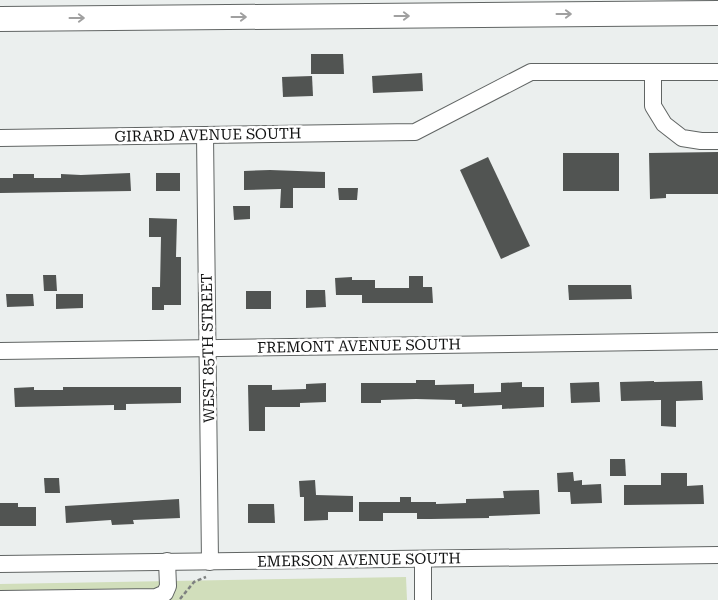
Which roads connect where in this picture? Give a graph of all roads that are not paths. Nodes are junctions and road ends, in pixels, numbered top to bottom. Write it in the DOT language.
graph roads {
  1 [pos="718,13"];
  2 [pos="0,19"];
  3 [pos="653,72"];
  4 [pos="718,72"];
  5 [pos="205,135"];
  6 [pos="0,138"];
  7 [pos="718,141"];
  8 [pos="718,341"];
  9 [pos="208,348"];
  10 [pos="0,351"];
  11 [pos="718,555"];
  12 [pos="423,559"];
  13 [pos="167,561"];
  14 [pos="0,564"];
  15 [pos="209,569"];
  16 [pos="0,599"];
  17 [pos="423,600"];
  2 -- 1 [label="highway, one-way"];
  3 -- 4 [label="street"];
  3 -- 5 [label="street, GIRARD AVENUE SOUTH"];
  3 -- 7 [label="street"];
  5 -- 6 [label="street, GIRARD AVENUE SOUTH"];
  5 -- 9 [label="street, WEST 85TH STREET"];
  8 -- 9 [label="street, FREMONT AVENUE SOUTH"];
  9 -- 10 [label="street, FREMONT AVENUE SOUTH"];
  9 -- 15 [label="street, WEST 85TH STREET"];
  11 -- 12 [label="street, EMERSON AVENUE SOUTH"];
  12 -- 15 [label="street, EMERSON AVENUE SOUTH"];
  12 -- 17 [label="street"];
  13 -- 14 [label="street, EMERSON AVENUE SOUTH"];
  13 -- 15 [label="street, EMERSON AVENUE SOUTH"];
  13 -- 16 [label="street"];
}
